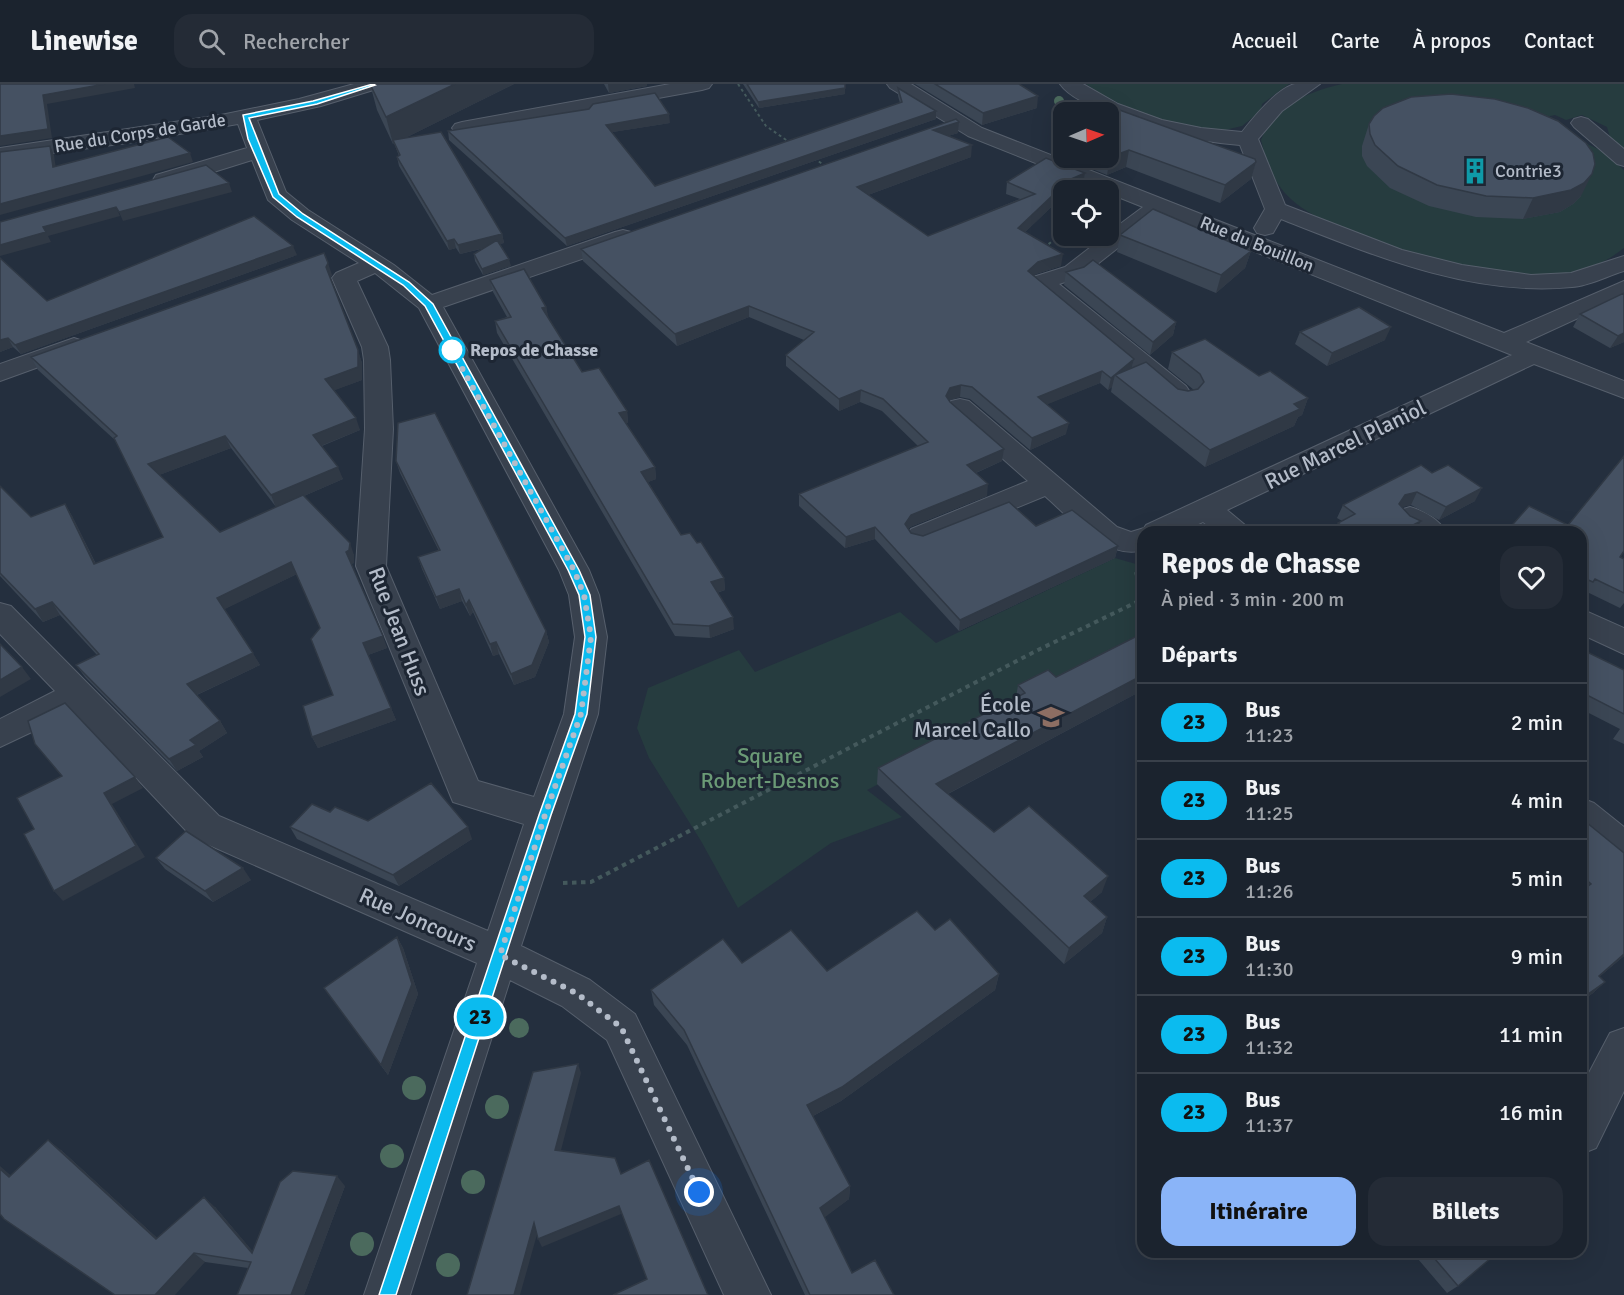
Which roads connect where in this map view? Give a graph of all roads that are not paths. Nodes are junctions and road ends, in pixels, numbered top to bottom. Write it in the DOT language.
graph roads {
  1 [pos="373,84"];
  2 [pos="702,84"];
  3 [pos="897,84"];
  4 [pos="1070,84"];
  5 [pos="1310,84"];
  6 [pos="311,93"];
  7 [pos="245,116"];
  8 [pos="957,121"];
  9 [pos="1581,123"];
  10 [pos="462,128"];
  11 [pos="929,130"];
  12 [pos="1248,139"];
  13 [pos="257,152"];
  14 [pos="0,154"];
  15 [pos="1624,160"];
  16 [pos="148,184"];
  17 [pos="1159,206"];
  18 [pos="1276,208"];
  19 [pos="646,228"];
  20 [pos="1251,242"];
  21 [pos="376,264"];
  22 [pos="1623,269"];
  23 [pos="429,304"];
  24 [pos="90,341"];
  25 [pos="1506,342"];
  26 [pos="1534,354"];
  27 [pos="1624,366"];
  28 [pos="0,374"];
  29 [pos="1613,386"];
  30 [pos="1184,398"];
  31 [pos="960,407"];
  32 [pos="1049,483"];
  33 [pos="1207,510"];
  34 [pos="1171,526"];
  35 [pos="1227,526"];
  36 [pos="921,536"];
  37 [pos="1137,537"];
  38 [pos="0,614"];
  39 [pos="1587,623"];
  40 [pos="1624,642"];
  41 [pos="77,695"];
  42 [pos="0,734"];
  43 [pos="545,815"];
  44 [pos="1587,818"];
  45 [pos="1624,848"];
  46 [pos="500,955"];
  47 [pos="1624,1047"];
  48 [pos="1587,1121"];
  49 [pos="387,1295"];
  50 [pos="747,1295"];
  1 -- 6 [label="street, Rue du Corps de Garde"];
  2 -- 10 [label="street"];
  3 -- 8 [label="street, Rue du Bouillon"];
  4 -- 12 [label="street"];
  5 -- 12 [label="street"];
  6 -- 7 [label="street, Rue du Corps de Garde"];
  7 -- 13 [label="street"];
  7 -- 14 [label="street, Rue du Corps de Garde"];
  8 -- 11 [label="street"];
  8 -- 17 [label="street, Rue du Bouillon"];
  9 -- 15 [label="street"];
  12 -- 18 [label="street"];
  13 -- 16 [label="street"];
  13 -- 21 [label="street"];
  17 -- 20 [label="street, Rue du Bouillon"];
  17 -- 30 [label="street"];
  18 -- 20 [label="street"];
  18 -- 22 [label="street"];
  19 -- 23 [label="street"];
  20 -- 25 [label="street, Rue du Bouillon"];
  21 -- 23 [label="street"];
  21 -- 43 [label="street, Rue Jean Huss"];
  22 -- 25 [label="street"];
  23 -- 43 [label="street"];
  24 -- 28 [label="street"];
  25 -- 26 [label="street, Rue du Bouillon"];
  26 -- 29 [label="street, Rue du Bouillon"];
  26 -- 33 [label="street, Rue Marcel Planiol"];
  27 -- 29 [label="street"];
  31 -- 32 [label="street"];
  32 -- 36 [label="street"];
  32 -- 37 [label="street"];
  33 -- 34 [label="street, Rue Marcel Planiol"];
  33 -- 35 [label="street"];
  38 -- 41 [label="street, Rue Joncours"];
  39 -- 40 [label="street"];
  41 -- 42 [label="street"];
  41 -- 46 [label="street, Rue Joncours"];
  43 -- 46 [label="street"];
  44 -- 45 [label="street"];
  46 -- 49 [label="street"];
  46 -- 50 [label="street, Rue Joncours"];
  47 -- 48 [label="street"];
}
